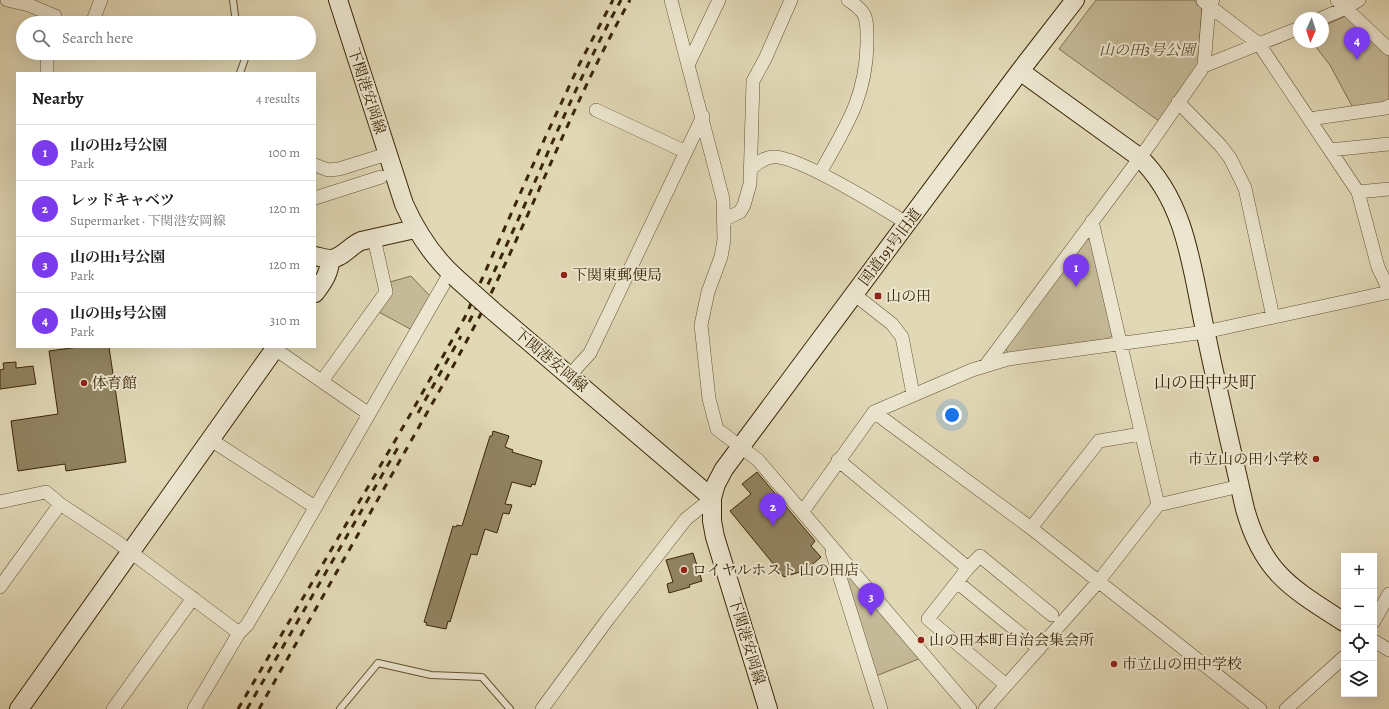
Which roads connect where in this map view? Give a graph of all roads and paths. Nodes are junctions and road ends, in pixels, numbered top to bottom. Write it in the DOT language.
graph roads {
  1 [pos="7,0"];
  2 [pos="101,0"];
  3 [pos="233,0"];
  4 [pos="338,0"];
  5 [pos="671,0"];
  6 [pos="719,0"];
  7 [pos="791,0"];
  8 [pos="848,0"];
  9 [pos="1076,0"];
  10 [pos="1359,0"];
  11 [pos="1208,2"];
  12 [pos="1341,4"];
  13 [pos="1329,13"];
  14 [pos="55,16"];
  15 [pos="95,16"];
  16 [pos="235,16"];
  17 [pos="1293,30"];
  18 [pos="1259,44"];
  19 [pos="1389,50"];
  20 [pos="47,60"];
  21 [pos="245,60"];
  22 [pos="689,63"];
  23 [pos="1204,66"];
  24 [pos="1020,71"];
  25 [pos="47,72"];
  26 [pos="240,72"];
  27 [pos="1178,102"];
  28 [pos="1389,106"];
  29 [pos="596,110"];
  30 [pos="703,116"];
  31 [pos="1308,119"];
  32 [pos="1389,144"];
  33 [pos="1330,150"];
  34 [pos="686,152"];
  35 [pos="387,154"];
  36 [pos="1139,157"];
  37 [pos="316,165"];
  38 [pos="750,169"];
  39 [pos="820,173"];
  40 [pos="381,177"];
  41 [pos="1389,189"];
  42 [pos="1358,192"];
  43 [pos="316,198"];
  44 [pos="725,219"];
  45 [pos="1092,221"];
  46 [pos="908,224"];
  47 [pos="415,229"];
  48 [pos="374,238"];
  49 [pos="323,257"];
  50 [pos="453,275"];
  51 [pos="316,291"];
  52 [pos="1389,291"];
  53 [pos="855,295"];
  54 [pos="1273,317"];
  55 [pos="1205,332"];
  56 [pos="1121,344"];
  57 [pos="275,348"];
  58 [pos="986,365"];
  59 [pos="570,374"];
  60 [pos="322,381"];
  61 [pos="913,394"];
  62 [pos="874,412"];
  63 [pos="369,414"];
  64 [pos="1141,434"];
  65 [pos="211,440"];
  66 [pos="740,446"];
  67 [pos="838,460"];
  68 [pos="1240,486"];
  69 [pos="712,498"];
  70 [pos="0,502"];
  71 [pos="60,504"];
  72 [pos="1158,505"];
  73 [pos="315,507"];
  74 [pos="803,512"];
  75 [pos="1031,528"];
  76 [pos="830,546"];
  77 [pos="130,552"];
  78 [pos="968,568"];
  79 [pos="958,582"];
  80 [pos="1098,582"];
  81 [pos="0,588"];
  82 [pos="1389,594"];
  83 [pos="193,598"];
  84 [pos="1052,615"];
  85 [pos="1377,616"];
  86 [pos="1341,620"];
  87 [pos="239,633"];
  88 [pos="1377,643"];
  89 [pos="1039,649"];
  90 [pos="1389,650"];
  91 [pos="1341,660"];
  92 [pos="1006,685"];
  93 [pos="18,709"];
  94 [pos="113,709"];
  95 [pos="194,709"];
  96 [pos="340,709"];
  97 [pos="510,709"];
  98 [pos="542,709"];
  99 [pos="768,709"];
  100 [pos="881,709"];
  101 [pos="970,709"];
  102 [pos="986,709"];
  103 [pos="1260,709"];
  104 [pos="1286,709"];
  1 -- 14 [label="street"];
  2 -- 15 [label="street"];
  3 -- 16 [label="lane"];
  4 -- 35 [label="street, 下関港安岡線"];
  5 -- 22 [label="street"];
  6 -- 22 [label="street"];
  7 -- 38 [label="street"];
  8 -- 39 [label="street"];
  9 -- 24 [label="street, 国道191号旧道"];
  10 -- 12 [label="street"];
  11 -- 18 [label="street"];
  11 -- 23 [label="street"];
  12 -- 13 [label="street"];
  12 -- 19 [label="street"];
  17 -- 18 [label="street"];
  18 -- 23 [label="street"];
  18 -- 31 [label="street"];
  20 -- 25 [label="street"];
  21 -- 26 [label="lane"];
  22 -- 30 [label="street"];
  23 -- 27 [label="street"];
  24 -- 36 [label="street"];
  24 -- 46 [label="street, 国道191号旧道"];
  27 -- 36 [label="street"];
  27 -- 54 [label="street"];
  28 -- 31 [label="street"];
  29 -- 34 [label="street"];
  30 -- 34 [label="street"];
  30 -- 44 [label="street"];
  31 -- 33 [label="street"];
  32 -- 33 [label="street"];
  33 -- 42 [label="street"];
  34 -- 59 [label="street"];
  35 -- 37 [label="street"];
  35 -- 47 [label="street, 下関港安岡線"];
  36 -- 45 [label="street"];
  36 -- 55 [label="street"];
  38 -- 39 [label="street"];
  38 -- 44 [label="street"];
  39 -- 46 [label="street"];
  40 -- 43 [label="street"];
  41 -- 42 [label="street"];
  42 -- 52 [label="street"];
  44 -- 66 [label="street"];
  45 -- 56 [label="street"];
  45 -- 58 [label="street"];
  46 -- 53 [label="street, 国道191号旧道"];
  47 -- 48 [label="street"];
  47 -- 50 [label="street, 下関港安岡線"];
  48 -- 49 [label="street"];
  48 -- 60 [label="street"];
  49 -- 51 [label="street"];
  50 -- 59 [label="street, 下関港安岡線, bridge"];
  50 -- 63 [label="street"];
  52 -- 54 [label="street"];
  53 -- 61 [label="street"];
  53 -- 66 [label="street, 国道191号旧道"];
  54 -- 55 [label="street"];
  55 -- 56 [label="street"];
  55 -- 68 [label="street"];
  56 -- 58 [label="street"];
  56 -- 64 [label="street"];
  57 -- 60 [label="street"];
  57 -- 65 [label="street"];
  58 -- 61 [label="street"];
  59 -- 69 [label="street, 下関港安岡線"];
  60 -- 63 [label="street"];
  61 -- 62 [label="street"];
  62 -- 67 [label="street"];
  62 -- 75 [label="street"];
  63 -- 73 [label="street"];
  64 -- 72 [label="street"];
  64 -- 75 [label="street"];
  65 -- 73 [label="street"];
  65 -- 77 [label="street"];
  66 -- 69 [label="street, 国道191号旧道"];
  66 -- 74 [label="street"];
  67 -- 74 [label="street"];
  67 -- 78 [label="street"];
  68 -- 72 [label="street"];
  68 -- 86 [label="street"];
  69 -- 98 [label="street"];
  69 -- 99 [label="street, 下関港安岡線"];
  70 -- 71 [label="street"];
  71 -- 77 [label="street"];
  71 -- 81 [label="street"];
  72 -- 80 [label="street"];
  73 -- 87 [label="street"];
  74 -- 76 [label="street"];
  75 -- 80 [label="street"];
  76 -- 100 [label="street"];
  76 -- 101 [label="street"];
  77 -- 83 [label="street"];
  77 -- 93 [label="street"];
  78 -- 79 [label="street"];
  78 -- 84 [label="street"];
  79 -- 89 [label="street"];
  79 -- 92 [label="street"];
  80 -- 89 [label="street"];
  80 -- 103 [label="street"];
  82 -- 85 [label="street"];
  83 -- 87 [label="street"];
  83 -- 94 [label="street"];
  87 -- 95 [label="street"];
  88 -- 90 [label="street"];
  89 -- 92 [label="street"];
  91 -- 104 [label="street"];
  92 -- 102 [label="street"];
  96 -- 97 [label="lane"];
}
